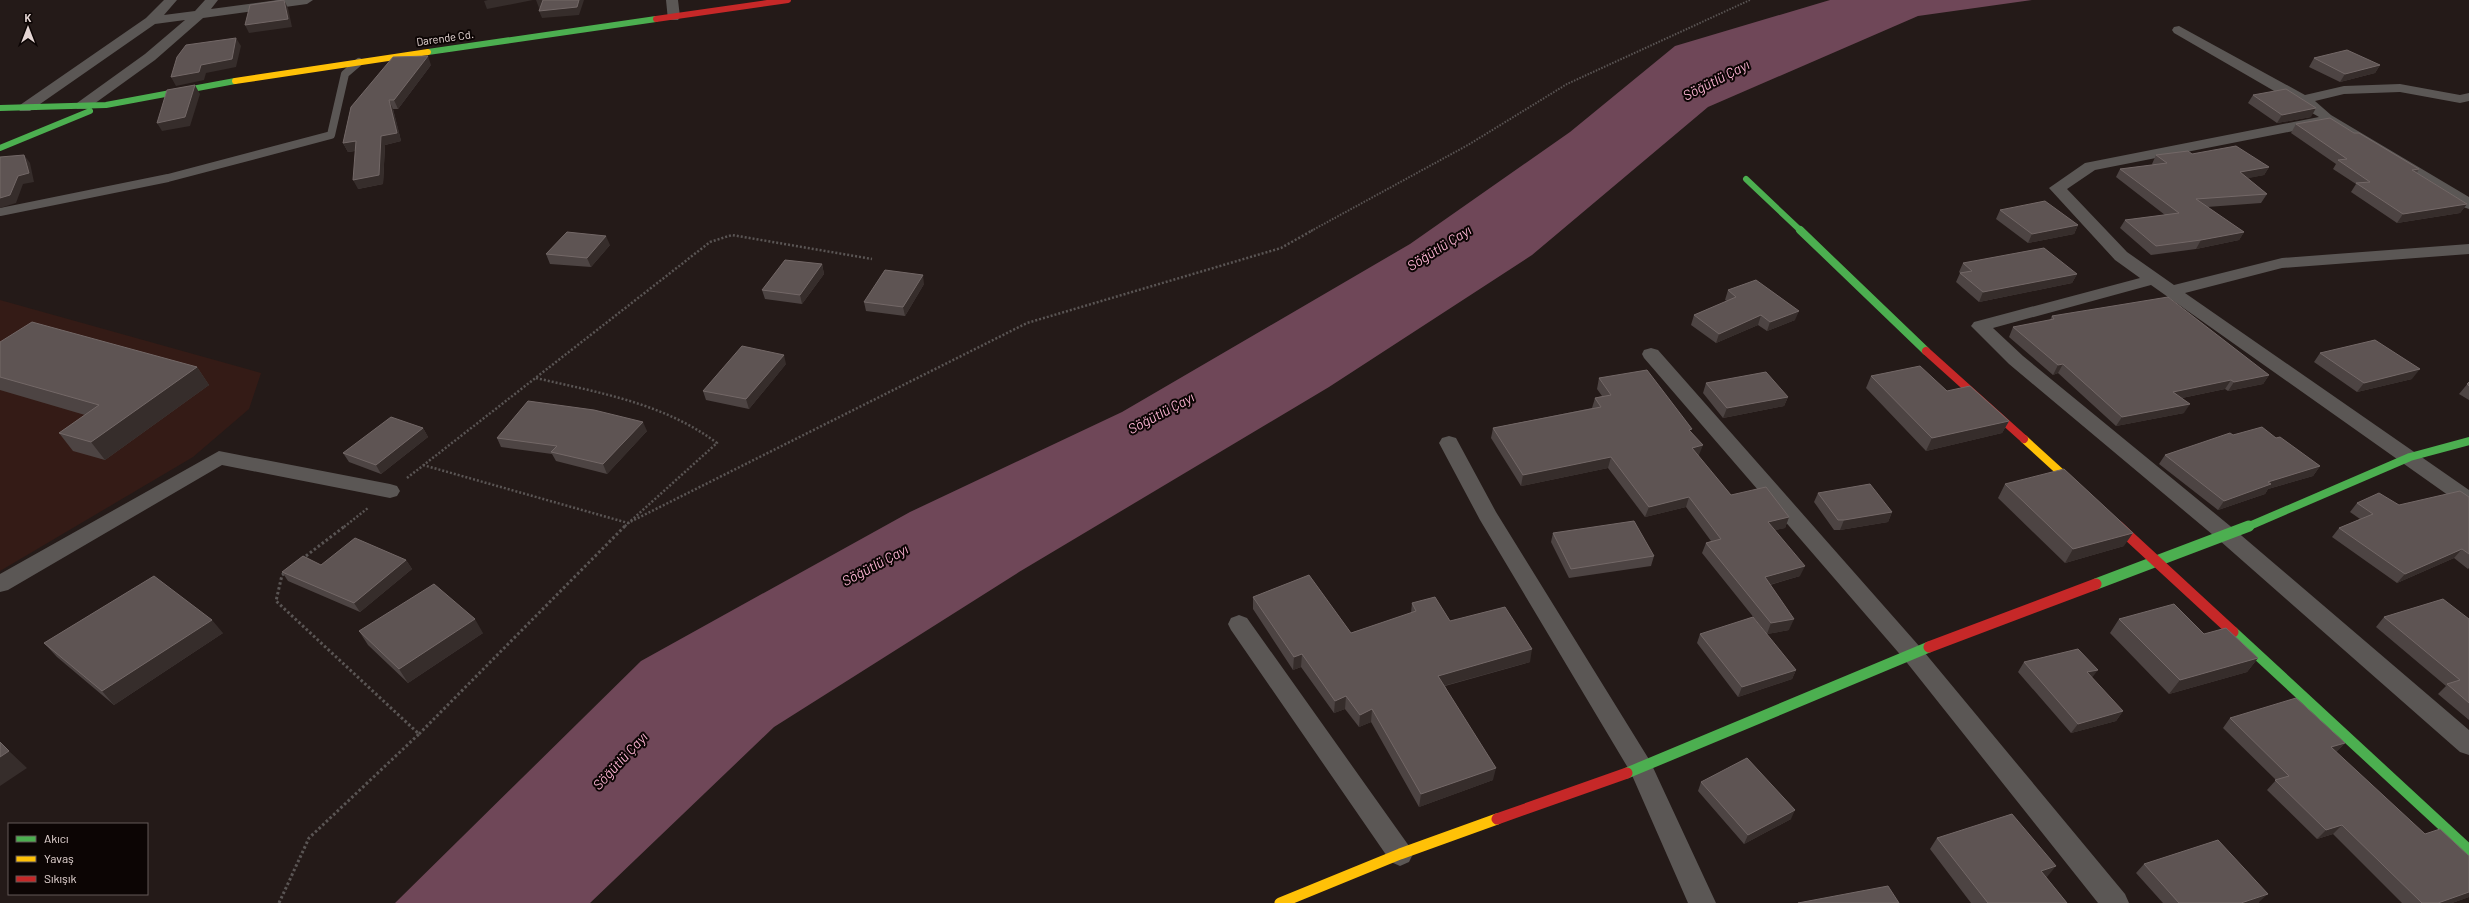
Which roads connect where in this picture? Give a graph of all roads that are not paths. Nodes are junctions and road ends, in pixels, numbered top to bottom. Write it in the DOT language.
graph roads {
  1 [pos="171,0"];
  2 [pos="212,0"];
  3 [pos="307,0"];
  4 [pos="672,0"];
  5 [pos="788,0"];
  6 [pos="199,15"];
  7 [pos="673,17"];
  8 [pos="151,21"];
  9 [pos="2180,30"];
  10 [pos="359,62"];
  11 [pos="2469,98"];
  12 [pos="2303,100"];
  13 [pos="106,105"];
  14 [pos="82,106"];
  15 [pos="0,108"];
  16 [pos="25,108"];
  17 [pos="2331,119"];
  18 [pos="0,148"];
  19 [pos="1746,179"];
  20 [pos="2469,204"];
  21 [pos="0,212"];
  22 [pos="2469,249"];
  23 [pos="2155,280"];
  24 [pos="2172,291"];
  25 [pos="1651,354"];
  26 [pos="2469,441"];
  27 [pos="1449,443"];
  28 [pos="2410,457"];
  29 [pos="390,491"];
  30 [pos="2088,497"];
  31 [pos="2469,500"];
  32 [pos="2100,508"];
  33 [pos="2227,535"];
  34 [pos="2159,561"];
  35 [pos="0,584"];
  36 [pos="1239,624"];
  37 [pos="1912,653"];
  38 [pos="2469,745"];
  39 [pos="1641,768"];
  40 [pos="2469,850"];
  41 [pos="1400,854"];
  42 [pos="1280,903"];
  43 [pos="1702,903"];
  44 [pos="2115,903"];
  1 -- 8 [label="street"];
  2 -- 6 [label="street"];
  3 -- 6 [label="street"];
  4 -- 7 [label="street"];
  5 -- 7 [label="street, Darende Cd."];
  6 -- 8 [label="street"];
  6 -- 14 [label="street"];
  7 -- 10 [label="street, Darende Cd."];
  8 -- 16 [label="street"];
  9 -- 12 [label="street"];
  10 -- 13 [label="street, Darende Cd."];
  10 -- 21 [label="lane"];
  11 -- 12 [label="street"];
  12 -- 17 [label="street"];
  13 -- 14 [label="street"];
  13 -- 18 [label="street"];
  14 -- 16 [label="street"];
  15 -- 16 [label="street"];
  17 -- 20 [label="street"];
  17 -- 23 [label="street"];
  19 -- 30 [label="street"];
  22 -- 24 [label="street"];
  23 -- 24 [label="street"];
  23 -- 33 [label="street"];
  24 -- 28 [label="street"];
  25 -- 37 [label="street"];
  26 -- 28 [label="street"];
  27 -- 39 [label="street"];
  28 -- 31 [label="street"];
  28 -- 33 [label="street"];
  29 -- 35 [label="street"];
  32 -- 34 [label="street"];
  33 -- 34 [label="street"];
  33 -- 38 [label="street"];
  34 -- 37 [label="street"];
  34 -- 40 [label="street"];
  36 -- 41 [label="street"];
  37 -- 39 [label="street"];
  37 -- 44 [label="street"];
  39 -- 41 [label="street"];
  39 -- 43 [label="street"];
  41 -- 42 [label="street"];
}
